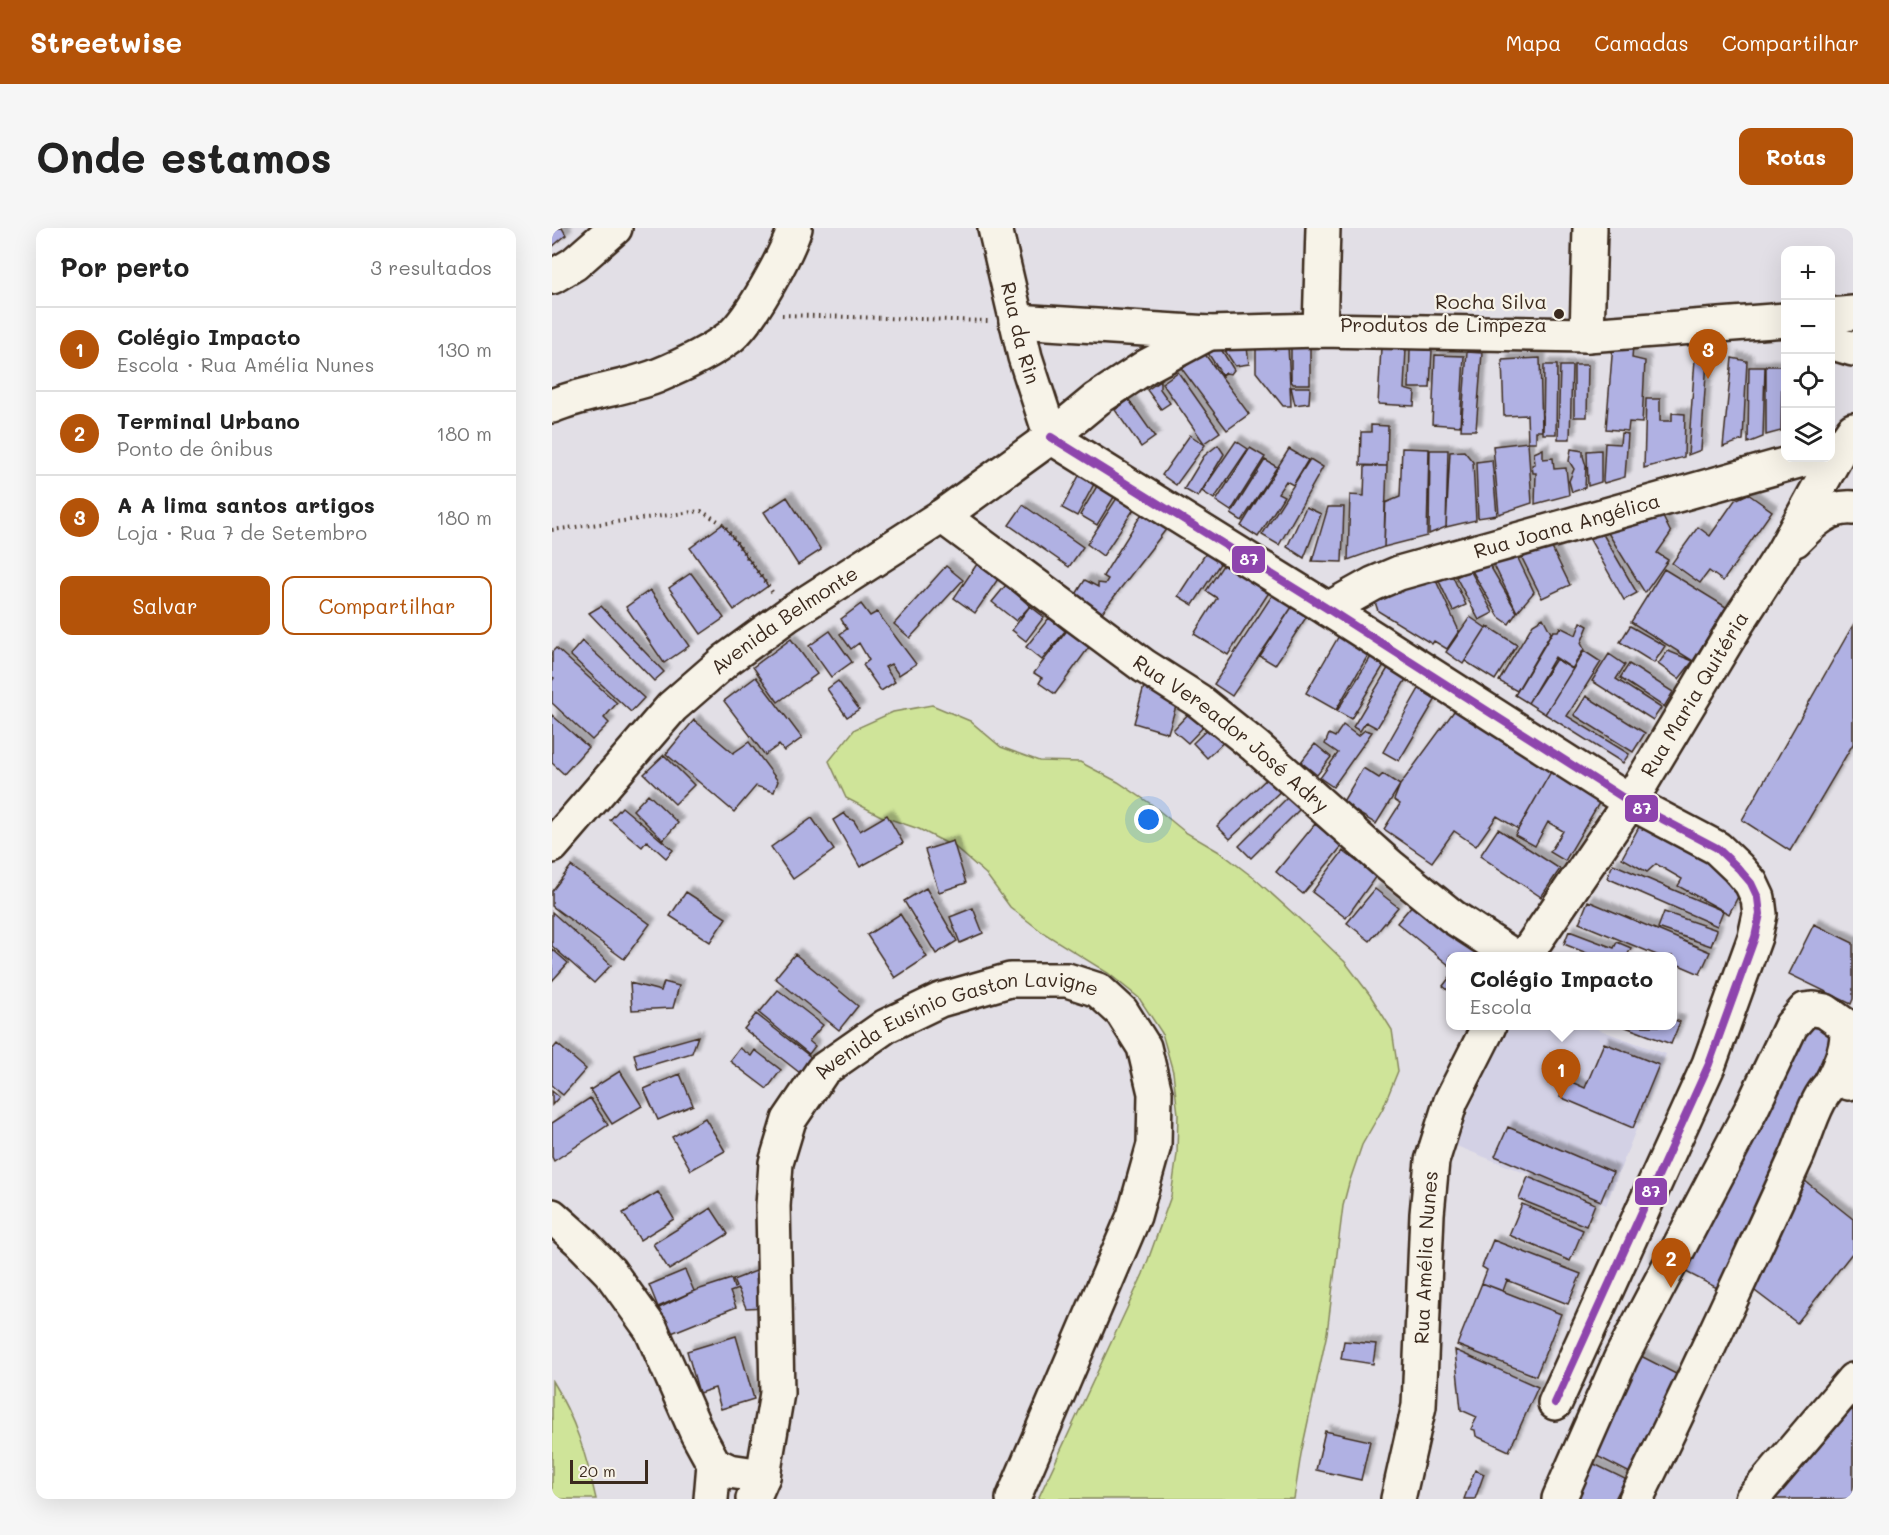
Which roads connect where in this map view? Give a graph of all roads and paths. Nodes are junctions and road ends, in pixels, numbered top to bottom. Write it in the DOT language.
graph roads {
  1 [pos="615,228"];
  2 [pos="795,228"];
  3 [pos="995,228"];
  4 [pos="1323,228"];
  5 [pos="1590,228"];
  6 [pos="552,277"];
  7 [pos="1853,313"];
  8 [pos="748,315"];
  9 [pos="1835,315"];
  10 [pos="1016,321"];
  11 [pos="1777,324"];
  12 [pos="1320,330"];
  13 [pos="1209,333"];
  14 [pos="1587,335"];
  15 [pos="1835,344"];
  16 [pos="1853,350"];
  17 [pos="552,406"];
  18 [pos="1051,437"];
  19 [pos="1841,443"];
  20 [pos="1795,462"];
  21 [pos="1853,508"];
  22 [pos="942,516"];
  23 [pos="552,530"];
  24 [pos="1783,552"];
  25 [pos="1328,609"];
  26 [pos="789,614"];
  27 [pos="1630,802"];
  28 [pos="552,846"];
  29 [pos="1506,952"];
  30 [pos="1528,952"];
  31 [pos="1487,1030"];
  32 [pos="1833,1094"];
  33 [pos="552,1216"];
  34 [pos="1853,1380"];
  35 [pos="1554,1403"];
  36 [pos="714,1464"];
  37 [pos="758,1487"];
  38 [pos="711,1499"];
  39 [pos="1013,1499"];
  40 [pos="1398,1499"];
  41 [pos="1559,1499"];
  42 [pos="1636,1499"];
  43 [pos="1752,1499"];
  1 -- 6 [label="street"];
  2 -- 8 [label="street"];
  3 -- 10 [label="street, Rua da Rin"];
  4 -- 12 [label="street"];
  5 -- 14 [label="street"];
  7 -- 9 [label="street"];
  8 -- 10 [label="path"];
  8 -- 17 [label="street"];
  10 -- 13 [label="street"];
  10 -- 18 [label="street, Rua da Rin"];
  11 -- 14 [label="street"];
  12 -- 13 [label="street"];
  12 -- 14 [label="street"];
  13 -- 18 [label="street, Avenida Belmonte"];
  15 -- 16 [label="street"];
  18 -- 22 [label="street, Avenida Belmonte"];
  18 -- 25 [label="street"];
  19 -- 24 [label="street, Rua Maria Quitéria"];
  20 -- 25 [label="street, Rua Joana Angélica"];
  21 -- 24 [label="street, Rua Maria Quitéria"];
  22 -- 26 [label="street, Avenida Belmonte"];
  22 -- 29 [label="street, Rua Vereador José Adry"];
  23 -- 26 [label="path"];
  24 -- 27 [label="street, Rua Maria Quitéria"];
  25 -- 27 [label="street"];
  26 -- 28 [label="street, Avenida Belmonte"];
  27 -- 30 [label="street, Rua Maria Quitéria"];
  27 -- 35 [label="street"];
  31 -- 40 [label="street, Rua Amélia Nunes"];
  32 -- 41 [label="street"];
  32 -- 42 [label="street"];
  33 -- 36 [label="street"];
  34 -- 43 [label="street"];
  36 -- 37 [label="street, Avenida Eusínio Gaston Lavigne"];
  36 -- 38 [label="street"];
  37 -- 39 [label="street, Avenida Eusínio Gaston Lavigne"];
}
